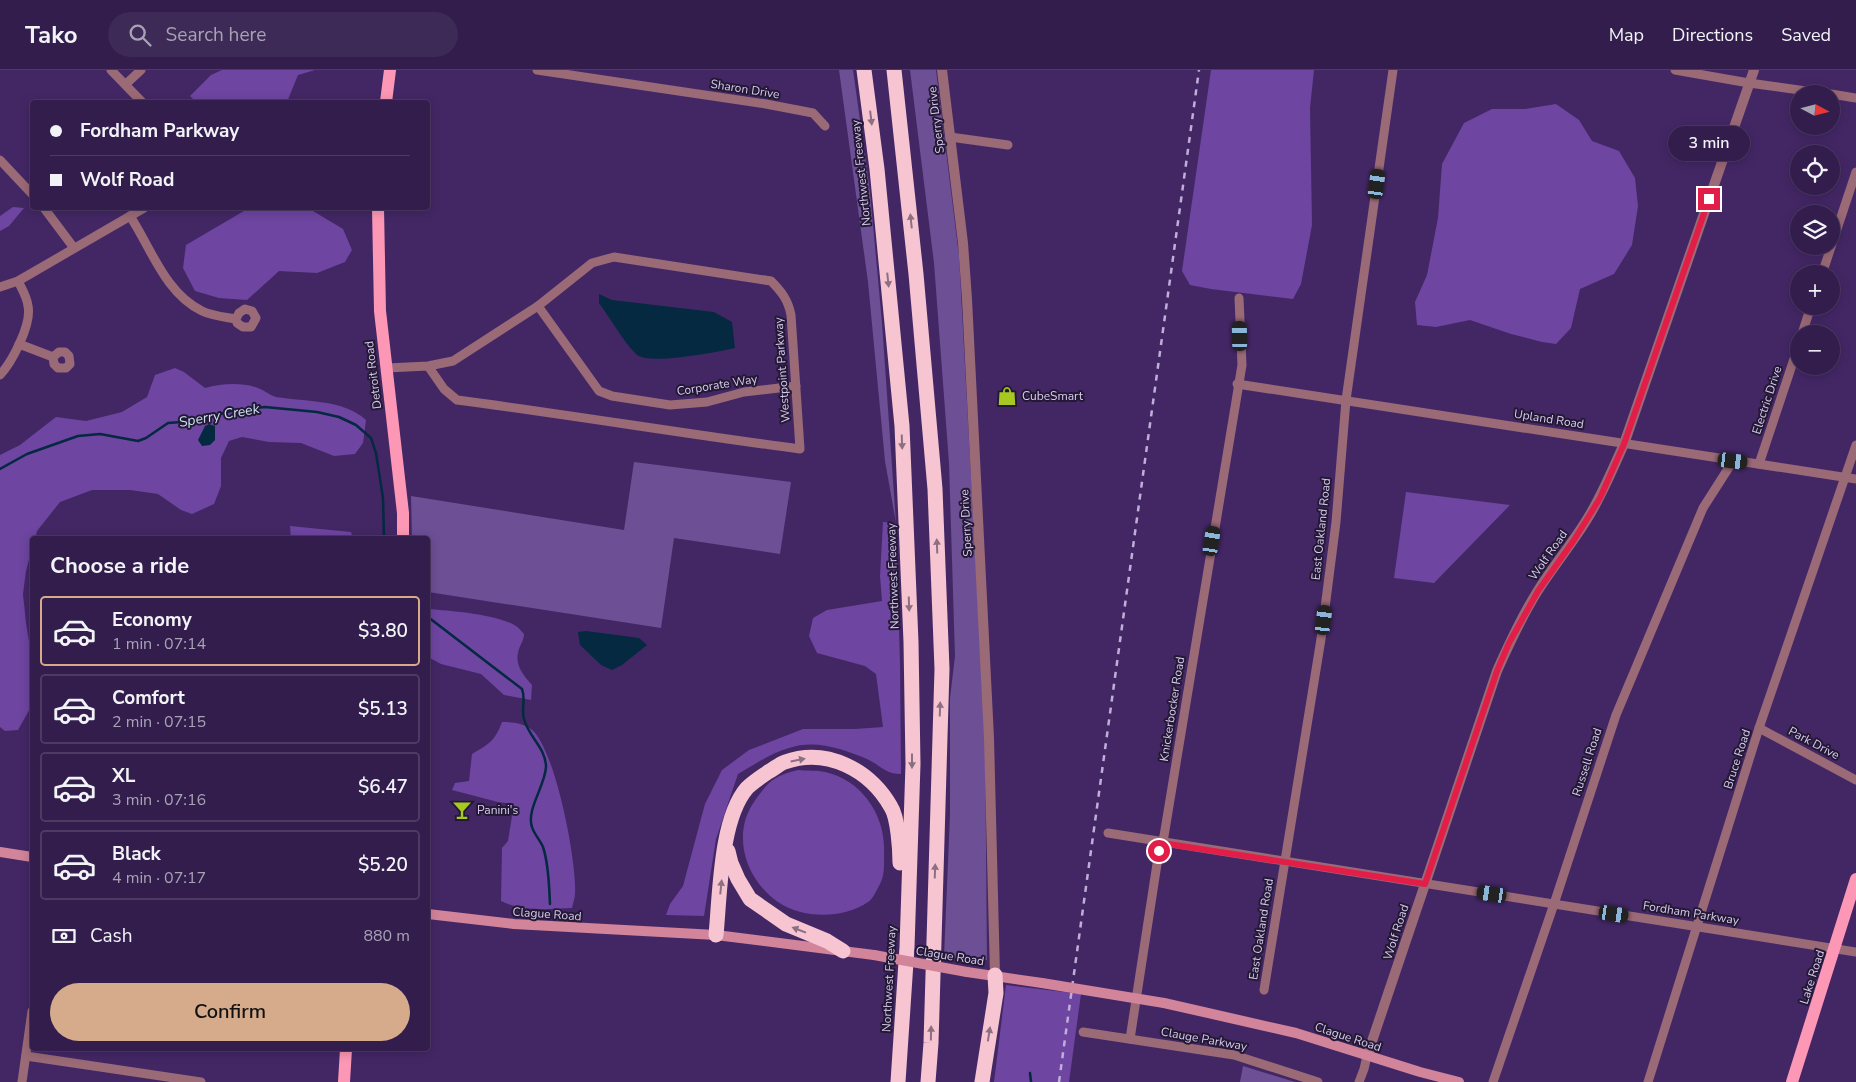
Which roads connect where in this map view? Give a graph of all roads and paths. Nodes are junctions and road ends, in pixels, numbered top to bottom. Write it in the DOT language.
graph roads {
  1 [pos="111,70"];
  2 [pos="141,70"];
  3 [pos="390,70"];
  4 [pos="537,70"];
  5 [pos="864,70"];
  6 [pos="894,70"];
  7 [pos="942,70"];
  8 [pos="1393,70"];
  9 [pos="1675,70"];
  10 [pos="1754,70"];
  11 [pos="1749,83"];
  12 [pos="126,84"];
  13 [pos="1790,88"];
  14 [pos="1840,96"];
  15 [pos="1856,98"];
  16 [pos="140,100"];
  17 [pos="386,100"];
  18 [pos="825,126"];
  19 [pos="950,137"];
  20 [pos="1008,145"];
  21 [pos="0,160"];
  22 [pos="1856,172"];
  23 [pos="30,192"];
  24 [pos="46,210"];
  25 [pos="140,210"];
  26 [pos="378,210"];
  27 [pos="130,216"];
  28 [pos="74,248"];
  29 [pos="1825,265"];
  30 [pos="18,281"];
  31 [pos="0,288"];
  32 [pos="1239,298"];
  33 [pos="538,306"];
  34 [pos="236,319"];
  35 [pos="19,344"];
  36 [pos="53,357"];
  37 [pos="428,366"];
  38 [pos="387,368"];
  39 [pos="1790,371"];
  40 [pos="0,375"];
  41 [pos="1237,384"];
  42 [pos="796,386"];
  43 [pos="1346,400"];
  44 [pos="1624,444"];
  45 [pos="1856,445"];
  46 [pos="1733,461"];
  47 [pos="1759,464"];
  48 [pos="1845,478"];
  49 [pos="1856,479"];
  50 [pos="404,536"];
  51 [pos="1760,728"];
  52 [pos="1856,780"];
  53 [pos="1108,833"];
  54 [pos="726,838"];
  55 [pos="1162,843"];
  56 [pos="0,852"];
  57 [pos="30,857"];
  58 [pos="1284,861"];
  59 [pos="1856,879"];
  60 [pos="1425,884"];
  61 [pos="1554,904"];
  62 [pos="430,914"];
  63 [pos="1696,927"];
  64 [pos="716,935"];
  65 [pos="907,938"];
  66 [pos="1835,949"];
  67 [pos="843,951"];
  68 [pos="1856,952"];
  69 [pos="995,976"];
  70 [pos="1264,990"];
  71 [pos="30,1026"];
  72 [pos="1083,1032"];
  73 [pos="1130,1039"];
  74 [pos="346,1051"];
  75 [pos="26,1056"];
  76 [pos="1367,1056"];
  77 [pos="22,1082"];
  78 [pos="201,1082"];
  79 [pos="344,1082"];
  80 [pos="898,1082"];
  81 [pos="928,1082"];
  82 [pos="982,1082"];
  83 [pos="1318,1082"];
  84 [pos="1358,1082"];
  85 [pos="1458,1082"];
  86 [pos="1493,1082"];
  87 [pos="1648,1082"];
  88 [pos="1792,1082"];
  1 -- 12 [label="street"];
  2 -- 12 [label="street"];
  3 -- 17 [label="main road"];
  4 -- 18 [label="street, Sharon Drive"];
  5 -- 65 [label="highway, Northwest Freeway, one-way"];
  81 -- 6 [label="highway, one-way"];
  7 -- 19 [label="street, Sperry Drive"];
  8 -- 43 [label="street, East Oakland Road"];
  9 -- 11 [label="street"];
  10 -- 11 [label="street, Wolf Road"];
  11 -- 13 [label="street"];
  11 -- 44 [label="street, Wolf Road"];
  12 -- 16 [label="street"];
  14 -- 15 [label="street"];
  19 -- 20 [label="street"];
  19 -- 69 [label="street, Sperry Drive"];
  21 -- 23 [label="street"];
  22 -- 29 [label="street"];
  24 -- 28 [label="street"];
  25 -- 27 [label="street"];
  26 -- 38 [label="main road, Detroit Road"];
  27 -- 28 [label="street"];
  27 -- 34 [label="street"];
  28 -- 30 [label="street"];
  30 -- 31 [label="street"];
  30 -- 35 [label="street"];
  32 -- 41 [label="street, Knickerbocker Road"];
  33 -- 37 [label="street, Westpoint Parkway"];
  33 -- 42 [label="street, Corporate Way"];
  33 -- 42 [label="street, Westpoint Parkway"];
  35 -- 36 [label="street"];
  35 -- 40 [label="street"];
  37 -- 38 [label="street, Westpoint Parkway"];
  37 -- 42 [label="street, Westpoint Parkway"];
  38 -- 50 [label="main road, Detroit Road"];
  39 -- 47 [label="street, Electric Drive"];
  41 -- 43 [label="street, Upland Road"];
  41 -- 55 [label="street, Knickerbocker Road"];
  43 -- 44 [label="street, Upland Road"];
  43 -- 58 [label="street, East Oakland Road"];
  44 -- 46 [label="street, Upland Road"];
  44 -- 60 [label="street, Wolf Road"];
  45 -- 48 [label="street, Bruce Road"];
  46 -- 47 [label="street, Upland Road"];
  46 -- 61 [label="street, Russell Road"];
  47 -- 48 [label="street, Upland Road"];
  48 -- 49 [label="street, Upland Road"];
  48 -- 51 [label="street, Bruce Road"];
  51 -- 52 [label="street, Park Drive"];
  51 -- 63 [label="street, Bruce Road"];
  53 -- 55 [label="street, Fordham Parkway"];
  64 -- 54 [label="highway, one-way"];
  54 -- 65 [label="highway, one-way"];
  67 -- 54 [label="highway, one-way"];
  55 -- 58 [label="street, Fordham Parkway"];
  55 -- 73 [label="street, Knickerbocker Road"];
  56 -- 57 [label="main road"];
  58 -- 60 [label="street, Fordham Parkway"];
  58 -- 70 [label="street, East Oakland Road"];
  59 -- 66 [label="main road, Lake Road"];
  60 -- 61 [label="street, Fordham Parkway"];
  60 -- 76 [label="street, Wolf Road"];
  61 -- 63 [label="street, Fordham Parkway"];
  61 -- 86 [label="street, Russell Road"];
  62 -- 64 [label="main road, Clague Road"];
  63 -- 66 [label="street, Fordham Parkway"];
  63 -- 87 [label="street, Bruce Road"];
  64 -- 67 [label="main road, Clague Road"];
  65 -- 80 [label="highway, Northwest Freeway"];
  66 -- 68 [label="street, Fordham Parkway"];
  66 -- 88 [label="main road, Lake Road"];
  67 -- 69 [label="main road, Clague Road, bridge"];
  69 -- 76 [label="main road, Clague Road, bridge"];
  82 -- 69 [label="highway, one-way"];
  71 -- 75 [label="street"];
  72 -- 73 [label="street, Clauge Parkway"];
  73 -- 83 [label="street, Clauge Parkway"];
  74 -- 79 [label="main road"];
  75 -- 77 [label="street"];
  75 -- 78 [label="street"];
  76 -- 84 [label="street"];
  76 -- 85 [label="main road, Clague Road"];
}
